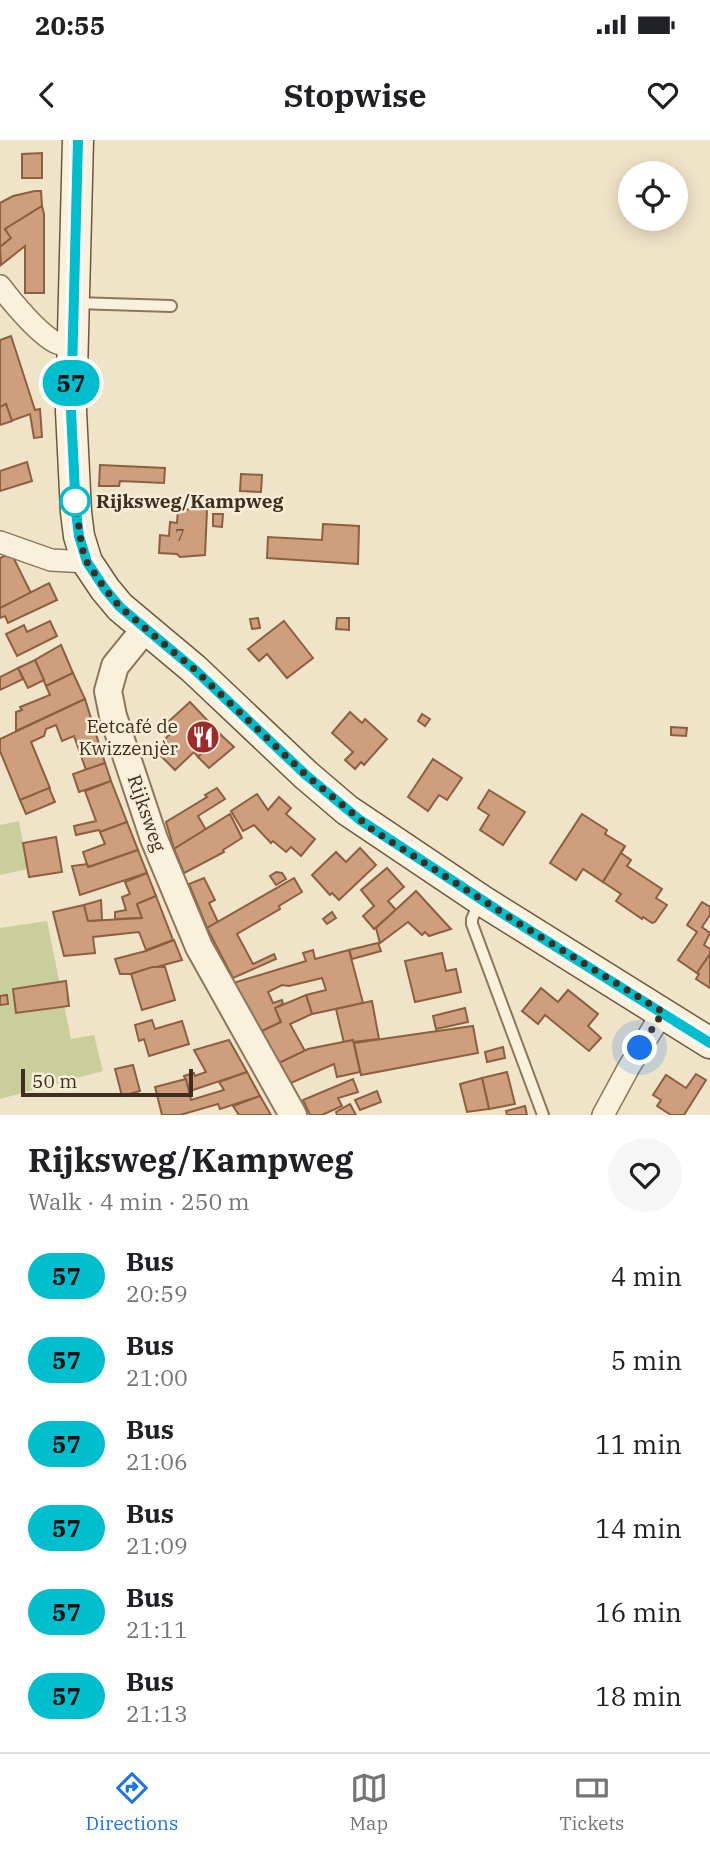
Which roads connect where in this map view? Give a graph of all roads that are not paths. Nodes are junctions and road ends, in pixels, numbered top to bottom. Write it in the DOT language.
graph roads {
  1 [pos="79,140"];
  2 [pos="0,286"];
  3 [pos="74,303"];
  4 [pos="171,306"];
  5 [pos="72,345"];
  6 [pos="0,542"];
  7 [pos="87,562"];
  8 [pos="145,629"];
  9 [pos="481,900"];
  10 [pos="663,1012"];
  11 [pos="710,1043"];
  12 [pos="293,1115"];
  13 [pos="543,1115"];
  14 [pos="603,1115"];
  1 -- 3 [label="main road"];
  2 -- 5 [label="street"];
  3 -- 4 [label="lane"];
  3 -- 5 [label="main road"];
  5 -- 7 [label="main road"];
  6 -- 7 [label="street"];
  7 -- 8 [label="main road"];
  8 -- 9 [label="main road"];
  8 -- 12 [label="street, Rijksweg"];
  9 -- 10 [label="main road"];
  9 -- 13 [label="lane"];
  10 -- 11 [label="main road"];
  10 -- 14 [label="street"];
}
